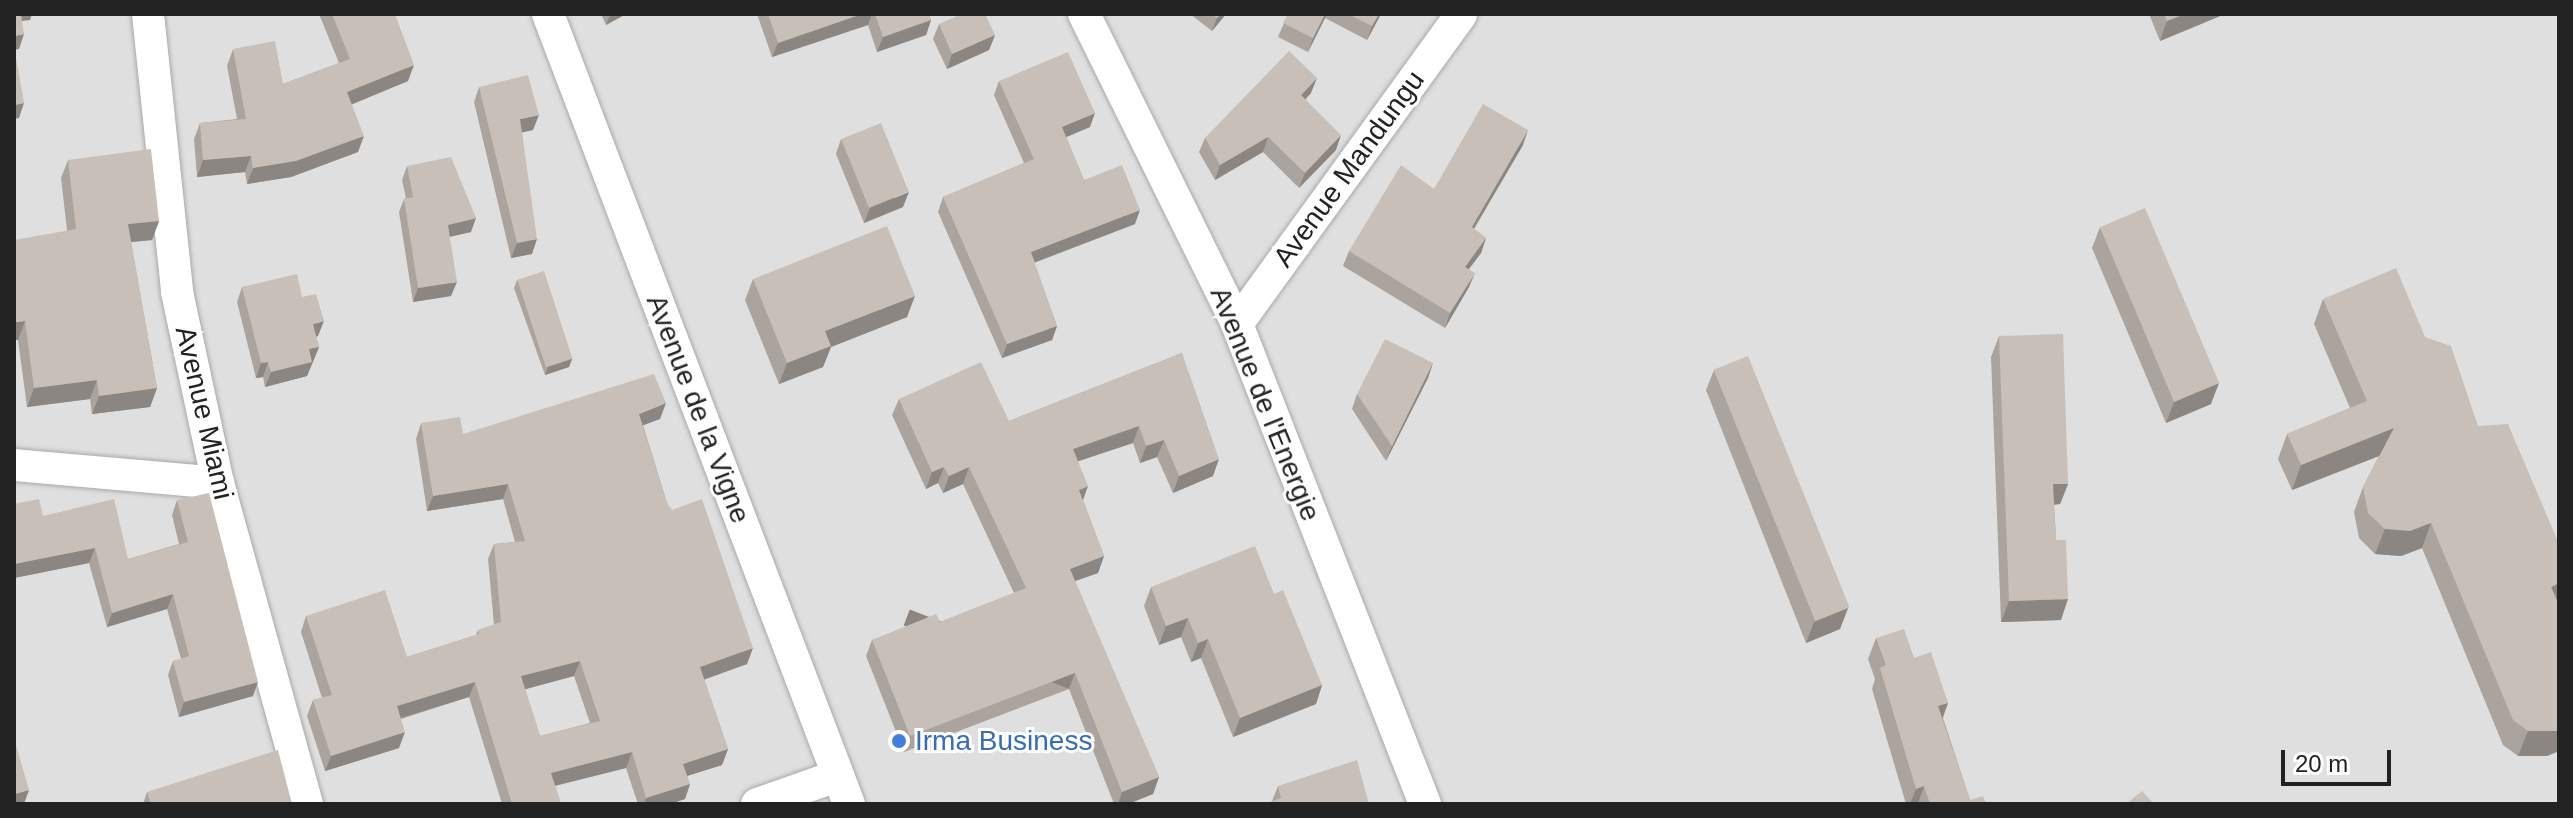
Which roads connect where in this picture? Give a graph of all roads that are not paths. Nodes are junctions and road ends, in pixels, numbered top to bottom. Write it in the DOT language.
graph roads {
  1 [pos="148,14"];
  2 [pos="548,14"];
  3 [pos="1084,14"];
  4 [pos="1461,14"];
  5 [pos="1237,324"];
  6 [pos="14,465"];
  7 [pos="218,483"];
  8 [pos="843,790"];
  9 [pos="307,804"];
  10 [pos="757,804"];
  11 [pos="1425,804"];
  1 -- 7 [label="street, Avenue Miami"];
  2 -- 8 [label="street, Avenue de la Vigne"];
  3 -- 5 [label="street, Avenue de l'Energie"];
  4 -- 5 [label="street, Avenue Mandungu"];
  5 -- 11 [label="street, Avenue de l'Energie"];
  6 -- 7 [label="street"];
  7 -- 9 [label="street, Avenue Miami"];
  8 -- 10 [label="street"];
}
